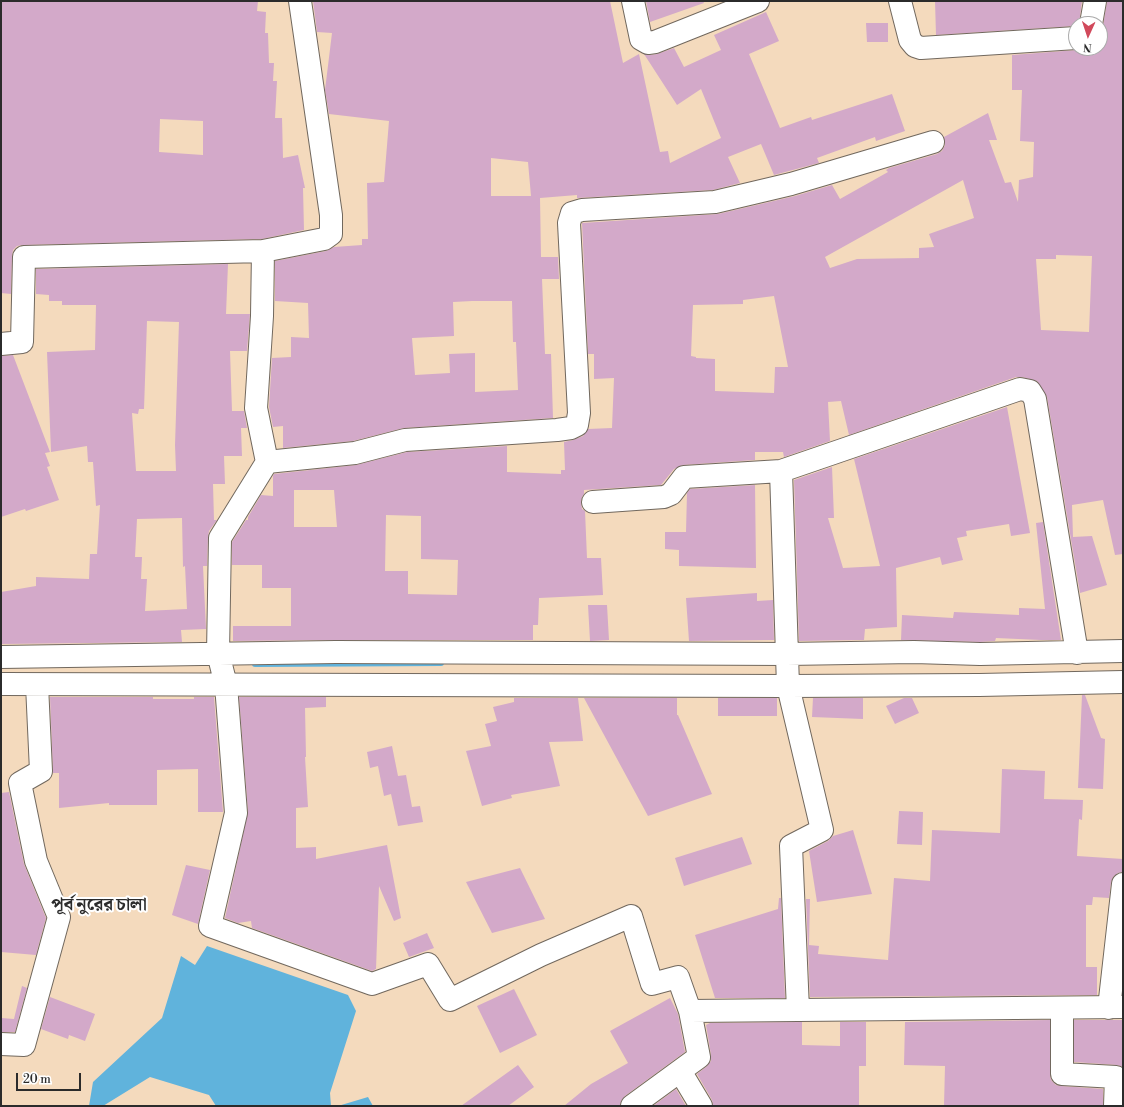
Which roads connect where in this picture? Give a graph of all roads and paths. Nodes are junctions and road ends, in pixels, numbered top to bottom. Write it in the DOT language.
graph roads {
  1 [pos="300,1"];
  2 [pos="633,1"];
  3 [pos="758,1"];
  4 [pos="900,1"];
  5 [pos="1095,1"];
  6 [pos="1092,16"];
  7 [pos="1068,39"];
  8 [pos="933,142"];
  9 [pos="263,251"];
  10 [pos="1,344"];
  11 [pos="267,462"];
  12 [pos="781,471"];
  13 [pos="593,502"];
  14 [pos="1123,651"];
  15 [pos="1077,652"];
  16 [pos="218,653"];
  17 [pos="787,654"];
  18 [pos="980,654"];
  19 [pos="1,657"];
  20 [pos="1123,682"];
  21 [pos="1,684"];
  22 [pos="36,685"];
  23 [pos="226,685"];
  24 [pos="979,685"];
  25 [pos="788,686"];
  26 [pos="1123,884"];
  27 [pos="1116,1007"];
  28 [pos="1062,1008"];
  29 [pos="798,1010"];
  30 [pos="690,1011"];
  31 [pos="1,1044"];
  32 [pos="680,1071"];
  33 [pos="632,1106"];
  34 [pos="701,1106"];
  35 [pos="1115,1106"];
  1 -- 9 [label="street"];
  2 -- 3 [label="street"];
  4 -- 7 [label="street"];
  5 -- 6 [label="street"];
  8 -- 11 [label="street"];
  9 -- 10 [label="street"];
  9 -- 11 [label="street"];
  11 -- 16 [label="street"];
  12 -- 13 [label="street"];
  12 -- 15 [label="street"];
  12 -- 17 [label="street"];
  14 -- 15 [label="street"];
  15 -- 18 [label="street"];
  16 -- 17 [label="street"];
  16 -- 19 [label="street"];
  16 -- 23 [label="street"];
  17 -- 18 [label="street"];
  17 -- 25 [label="street"];
  18 -- 24 [label="street"];
  20 -- 24 [label="street"];
  21 -- 22 [label="street"];
  22 -- 23 [label="street"];
  22 -- 31 [label="street"];
  23 -- 25 [label="street"];
  23 -- 30 [label="street"];
  24 -- 25 [label="street"];
  25 -- 29 [label="street"];
  26 -- 27 [label="street"];
  27 -- 28 [label="street"];
  28 -- 29 [label="street"];
  28 -- 35 [label="street"];
  29 -- 30 [label="street"];
  30 -- 32 [label="street"];
  32 -- 33 [label="street"];
  32 -- 34 [label="street"];
}
